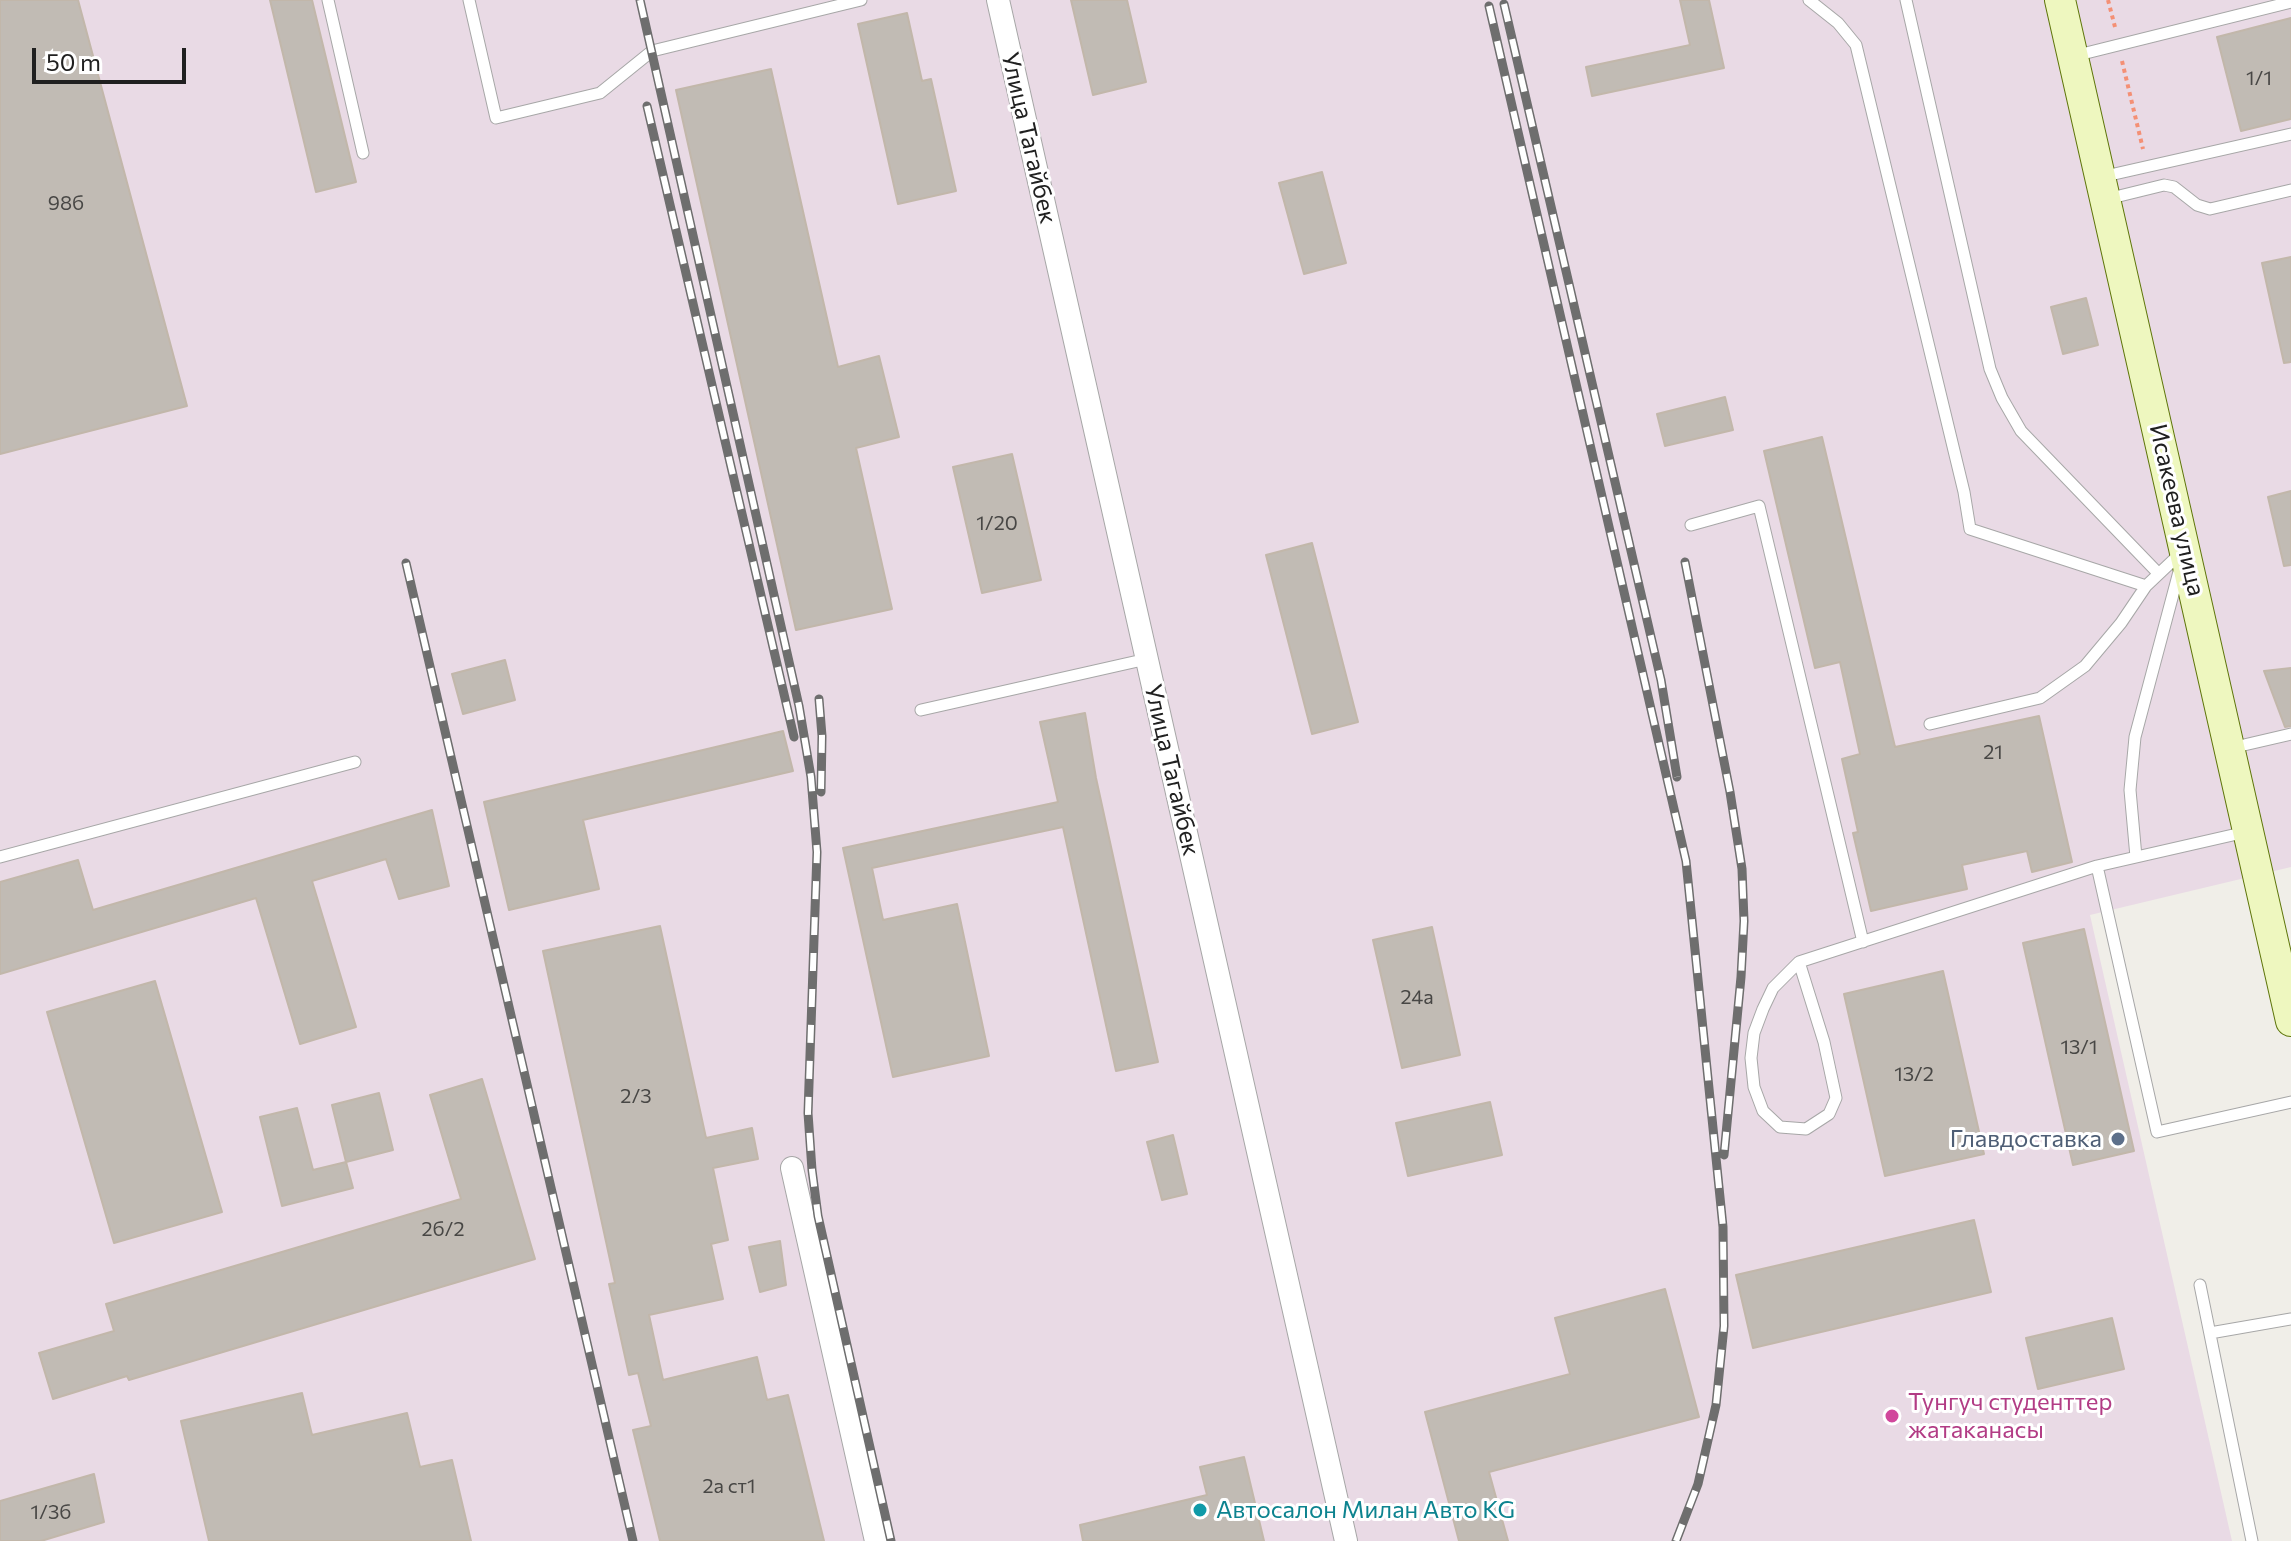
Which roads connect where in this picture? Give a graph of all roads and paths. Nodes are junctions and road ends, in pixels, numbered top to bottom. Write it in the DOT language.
graph roads {
  1 [pos="328,0"];
  2 [pos="469,0"];
  3 [pos="861,0"];
  4 [pos="998,0"];
  5 [pos="1809,0"];
  6 [pos="1906,0"];
  7 [pos="2060,0"];
  8 [pos="2108,0"];
  9 [pos="2291,2"];
  10 [pos="2115,27"];
  11 [pos="2073,56"];
  12 [pos="2122,61"];
  13 [pos="2291,134"];
  14 [pos="2143,149"];
  15 [pos="363,153"];
  16 [pos="2103,188"];
  17 [pos="2291,190"];
  18 [pos="1691,525"];
  19 [pos="2185,548"];
  20 [pos="2158,573"];
  21 [pos="2146,586"];
  22 [pos="1147,659"];
  23 [pos="921,710"];
  24 [pos="1930,724"];
  25 [pos="2291,734"];
  26 [pos="2231,748"];
  27 [pos="355,762"];
  28 [pos="2249,832"];
  29 [pos="0,857"];
  30 [pos="2136,857"];
  31 [pos="2097,866"];
  32 [pos="1863,942"];
  33 [pos="1799,962"];
  34 [pos="2291,1017"];
  35 [pos="2291,1102"];
  36 [pos="792,1168"];
  37 [pos="2200,1285"];
  38 [pos="2291,1319"];
  39 [pos="2210,1333"];
  40 [pos="876,1541"];
  41 [pos="1346,1541"];
  42 [pos="2252,1541"];
  1 -- 15 [label="lane"];
  2 -- 3 [label="lane"];
  4 -- 22 [label="street, Улица Тагайбек"];
  5 -- 21 [label="lane"];
  6 -- 20 [label="lane"];
  7 -- 11 [label="street, Исакеева улица"];
  8 -- 10 [label="path"];
  9 -- 11 [label="lane"];
  11 -- 16 [label="street, Исакеева улица"];
  12 -- 14 [label="path"];
  13 -- 16 [label="lane"];
  16 -- 17 [label="lane"];
  16 -- 19 [label="street, Исакеева улица"];
  18 -- 32 [label="lane"];
  19 -- 20 [label="lane"];
  19 -- 26 [label="street, Исакеева улица"];
  19 -- 30 [label="lane"];
  20 -- 21 [label="lane"];
  21 -- 24 [label="lane"];
  22 -- 23 [label="lane"];
  22 -- 41 [label="street, Улица Тагайбек"];
  25 -- 26 [label="lane"];
  26 -- 28 [label="street, Исакеева улица"];
  27 -- 29 [label="lane"];
  28 -- 30 [label="lane"];
  28 -- 34 [label="street, Исакеева улица"];
  30 -- 31 [label="lane"];
  31 -- 32 [label="lane"];
  31 -- 35 [label="lane"];
  32 -- 33 [label="lane"];
  33 -- 33 [label="lane"];
  36 -- 40 [label="street"];
  37 -- 39 [label="lane"];
  38 -- 39 [label="lane"];
  39 -- 42 [label="lane"];
}
